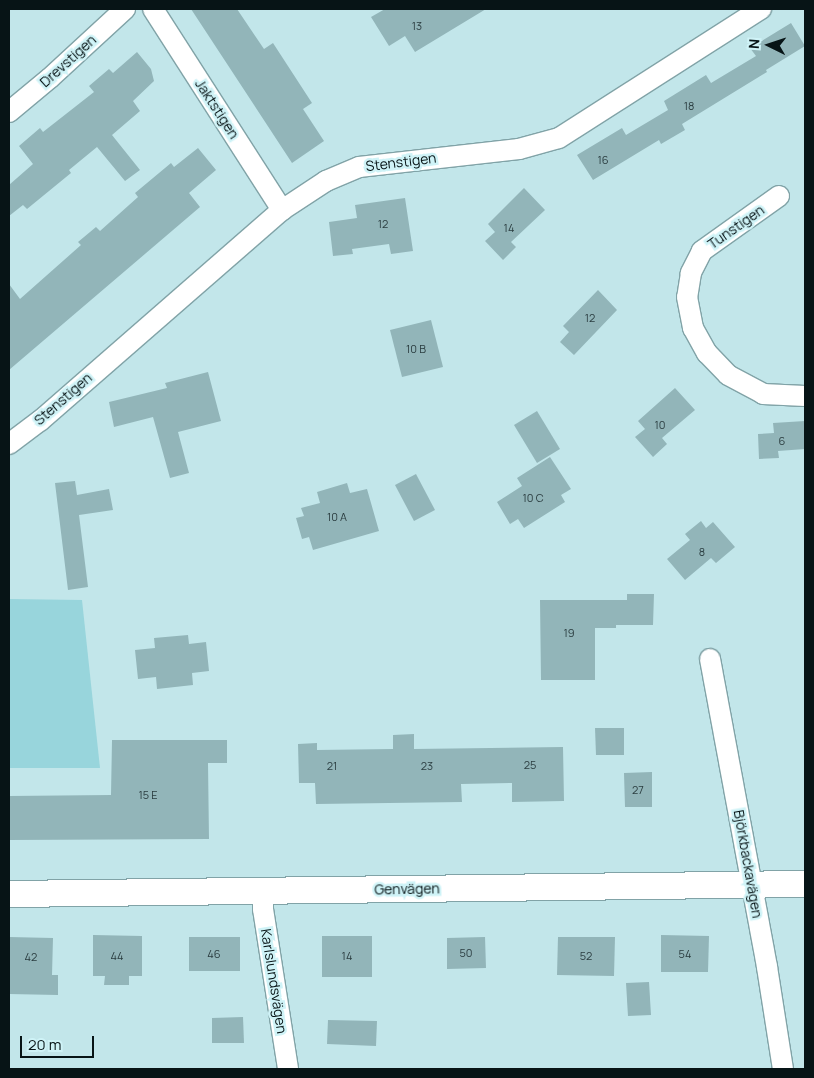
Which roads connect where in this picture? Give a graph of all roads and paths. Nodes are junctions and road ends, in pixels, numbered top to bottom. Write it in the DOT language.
graph roads {
  1 [pos="125,9"];
  2 [pos="153,9"];
  3 [pos="761,9"];
  4 [pos="9,112"];
  5 [pos="779,196"];
  6 [pos="282,210"];
  7 [pos="805,396"];
  8 [pos="9,444"];
  9 [pos="710,659"];
  10 [pos="752,884"];
  11 [pos="805,884"];
  12 [pos="263,892"];
  13 [pos="9,894"];
  14 [pos="288,1069"];
  15 [pos="783,1069"];
  1 -- 4 [label="street, Drevstigen"];
  2 -- 6 [label="street, Jaktstigen"];
  3 -- 6 [label="street, Stenstigen"];
  5 -- 7 [label="street, Tunstigen"];
  6 -- 8 [label="street, Stenstigen"];
  9 -- 10 [label="street, Björkbackavägen"];
  10 -- 11 [label="street, Genvägen"];
  10 -- 12 [label="street, Genvägen"];
  10 -- 15 [label="street, Björkbackavägen"];
  12 -- 13 [label="street, Genvägen"];
  12 -- 14 [label="street, Karlslundsvägen"];
}
